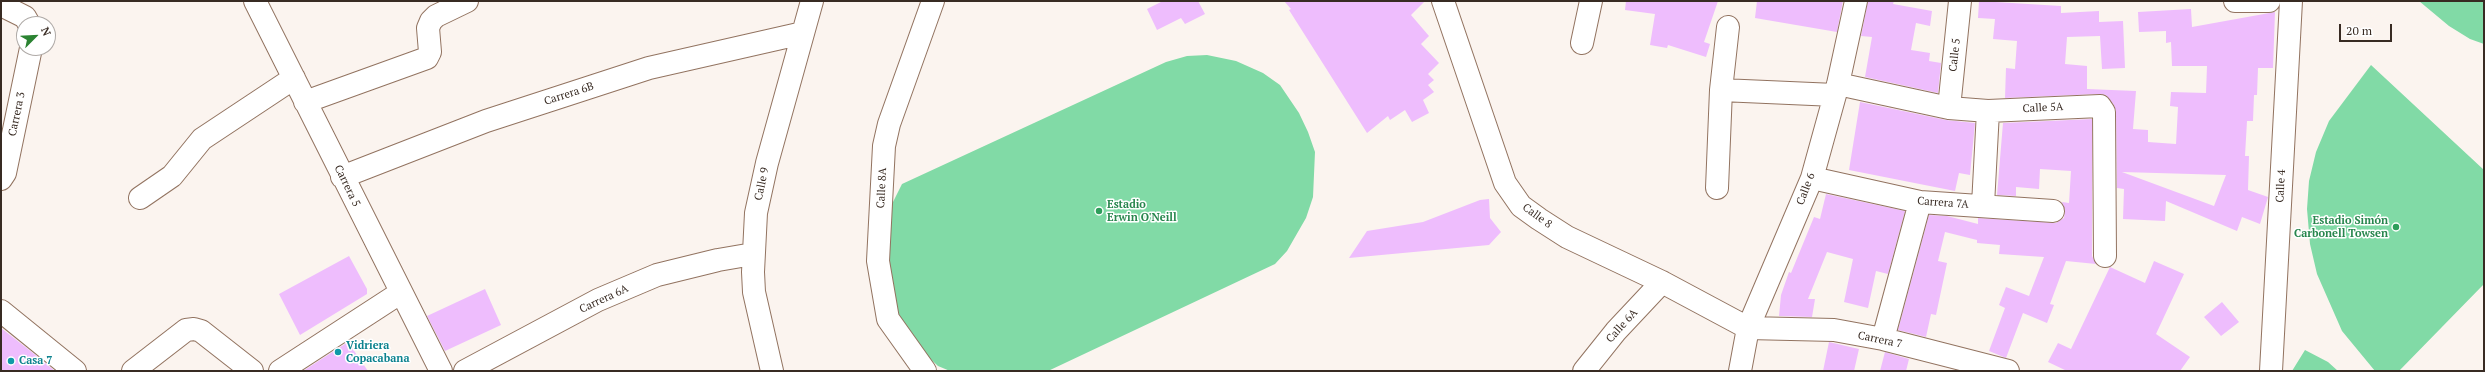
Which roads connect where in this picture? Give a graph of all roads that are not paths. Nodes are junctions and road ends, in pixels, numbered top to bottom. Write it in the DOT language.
graph roads {
  1 [pos="255,1"];
  2 [pos="466,1"];
  3 [pos="812,1"];
  4 [pos="933,1"];
  5 [pos="1443,1"];
  6 [pos="1591,1"];
  7 [pos="1856,1"];
  8 [pos="1960,1"];
  9 [pos="2235,1"];
  10 [pos="2269,1"];
  11 [pos="2291,1"];
  12 [pos="1,5"];
  13 [pos="23,16"];
  14 [pos="1728,27"];
  15 [pos="803,33"];
  16 [pos="1582,43"];
  17 [pos="29,56"];
  18 [pos="294,78"];
  19 [pos="1721,90"];
  20 [pos="1836,90"];
  21 [pos="305,102"];
  22 [pos="1949,108"];
  23 [pos="1988,110"];
  24 [pos="2,175"];
  25 [pos="342,177"];
  26 [pos="1812,178"];
  27 [pos="1717,188"];
  28 [pos="140,198"];
  29 [pos="1920,202"];
  30 [pos="1983,205"];
  31 [pos="2053,211"];
  32 [pos="753,254"];
  33 [pos="2105,256"];
  34 [pos="1662,282"];
  35 [pos="400,293"];
  36 [pos="1,311"];
  37 [pos="1748,328"];
  38 [pos="1883,340"];
  39 [pos="74,371"];
  40 [pos="133,371"];
  41 [pos="252,371"];
  42 [pos="280,371"];
  43 [pos="440,371"];
  44 [pos="465,371"];
  45 [pos="772,371"];
  46 [pos="925,371"];
  47 [pos="1584,371"];
  48 [pos="1740,371"];
  49 [pos="2008,371"];
  50 [pos="2271,371"];
  1 -- 18 [label="street, Carrera 5"];
  2 -- 21 [label="street"];
  3 -- 15 [label="street, Calle 9"];
  4 -- 46 [label="street, Calle 8A"];
  5 -- 34 [label="street, Calle 8"];
  6 -- 16 [label="street"];
  7 -- 20 [label="street, Calle 6"];
  8 -- 22 [label="street, Calle 5"];
  9 -- 10 [label="street"];
  11 -- 50 [label="street, Calle 4"];
  12 -- 13 [label="street"];
  14 -- 19 [label="street"];
  15 -- 25 [label="street, Carrera 6B"];
  15 -- 32 [label="street, Calle 9"];
  17 -- 24 [label="street, Carrera 3"];
  18 -- 21 [label="street, Carrera 5"];
  18 -- 28 [label="street"];
  19 -- 20 [label="street, Calle 5A"];
  19 -- 27 [label="street"];
  20 -- 22 [label="street, Calle 5A"];
  20 -- 26 [label="street, Calle 6"];
  21 -- 25 [label="street, Carrera 5"];
  22 -- 23 [label="street, Calle 5A"];
  23 -- 30 [label="street"];
  23 -- 33 [label="street, Calle 5A"];
  25 -- 35 [label="street, Carrera 5"];
  26 -- 29 [label="street, Carrera 7A"];
  26 -- 37 [label="street, Calle 6"];
  29 -- 30 [label="street, Carrera 7A"];
  29 -- 38 [label="street"];
  30 -- 31 [label="street, Carrera 7A"];
  32 -- 44 [label="street, Carrera 6A"];
  32 -- 45 [label="street, Calle 9"];
  34 -- 37 [label="street, Calle 8"];
  34 -- 47 [label="street, Calle 6A"];
  35 -- 42 [label="street"];
  35 -- 43 [label="street, Carrera 5"];
  36 -- 39 [label="street"];
  37 -- 38 [label="street, Carrera 7"];
  37 -- 48 [label="street, Calle 6"];
  38 -- 49 [label="street, Carrera 7"];
  40 -- 41 [label="street"];
}
